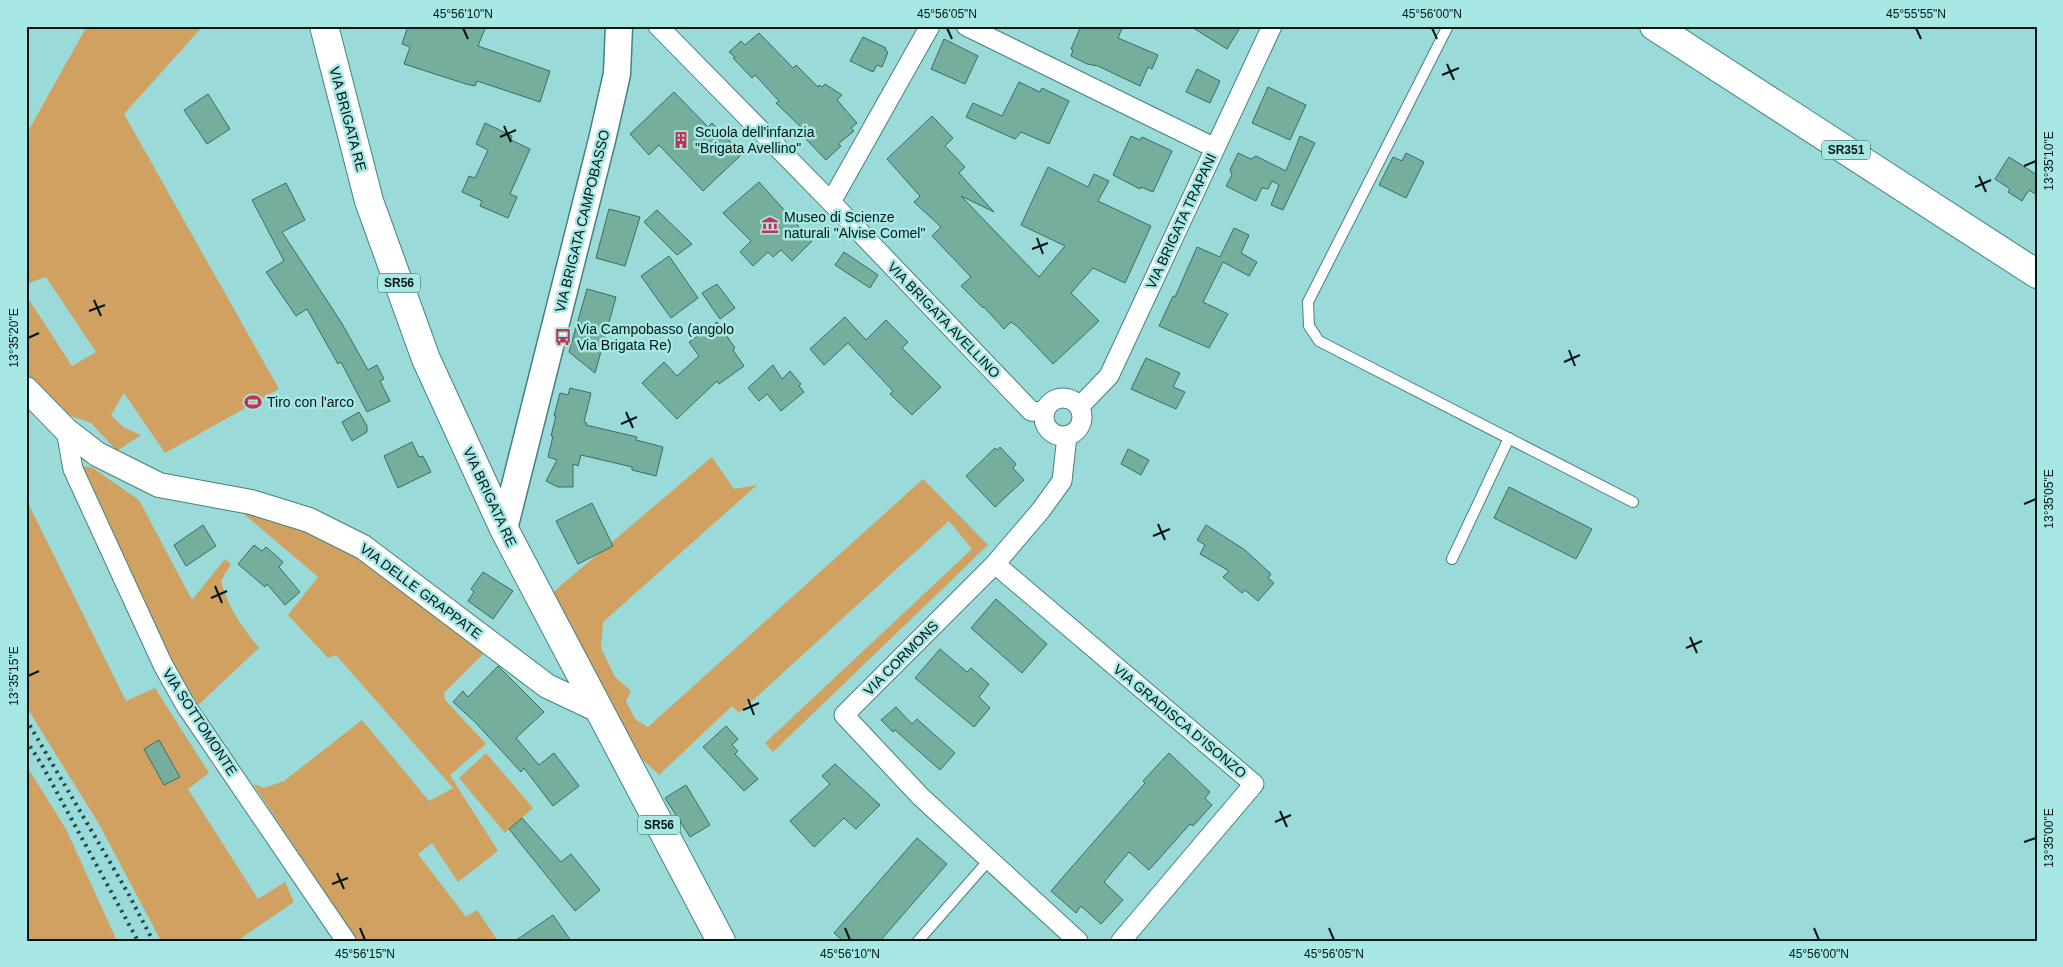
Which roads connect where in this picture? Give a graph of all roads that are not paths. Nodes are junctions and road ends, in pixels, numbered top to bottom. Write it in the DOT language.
graph roads {
  1 [pos="324,26"];
  2 [pos="619,26"];
  3 [pos="658,26"];
  4 [pos="930,26"];
  5 [pos="966,26"];
  6 [pos="1272,26"];
  7 [pos="1448,26"];
  8 [pos="1654,26"];
  9 [pos="1215,148"];
  10 [pos="831,202"];
  11 [pos="2037,274"];
  12 [pos="26,389"];
  13 [pos="1079,407"];
  14 [pos="1044,412"];
  15 [pos="66,430"];
  16 [pos="1067,436"];
  17 [pos="1509,438"];
  18 [pos="1633,502"];
  19 [pos="504,530"];
  20 [pos="1452,559"];
  21 [pos="995,564"];
  22 [pos="598,710"];
  23 [pos="989,860"];
  24 [pos="346,941"];
  25 [pos="721,941"];
  26 [pos="918,941"];
  27 [pos="1078,941"];
  28 [pos="1121,941"];
  1 -- 19 [label="main road, VIA BRIGATA RE / SR56"];
  2 -- 19 [label="main road, VIA BRIGATA CAMPOBASSO"];
  3 -- 10 [label="street, VIA BRIGATA AVELLINO"];
  4 -- 10 [label="street"];
  5 -- 9 [label="street"];
  6 -- 9 [label="street, VIA BRIGATA TRAPANI"];
  7 -- 17 [label="lane"];
  8 -- 11 [label="main road, SR351"];
  9 -- 13 [label="street, VIA BRIGATA TRAPANI"];
  10 -- 14 [label="street, VIA BRIGATA AVELLINO"];
  12 -- 15 [label="street, VIA DELLE GRAPPATE"];
  13 -- 14 [label="street"];
  13 -- 16 [label="street"];
  14 -- 16 [label="street"];
  15 -- 22 [label="street, VIA DELLE GRAPPATE"];
  15 -- 24 [label="street, VIA SOTTOMONTE"];
  16 -- 21 [label="street, VIA CORMONS"];
  17 -- 18 [label="lane"];
  17 -- 20 [label="lane"];
  19 -- 22 [label="main road, VIA BRIGATA RE / SR56"];
  21 -- 23 [label="street, VIA CORMONS"];
  21 -- 28 [label="street, VIA GRADISCA D'ISONZO"];
  22 -- 25 [label="main road, VIA BRIGATA RE / SR56"];
  23 -- 26 [label="lane"];
  23 -- 27 [label="street, VIA CORMONS"];
}
